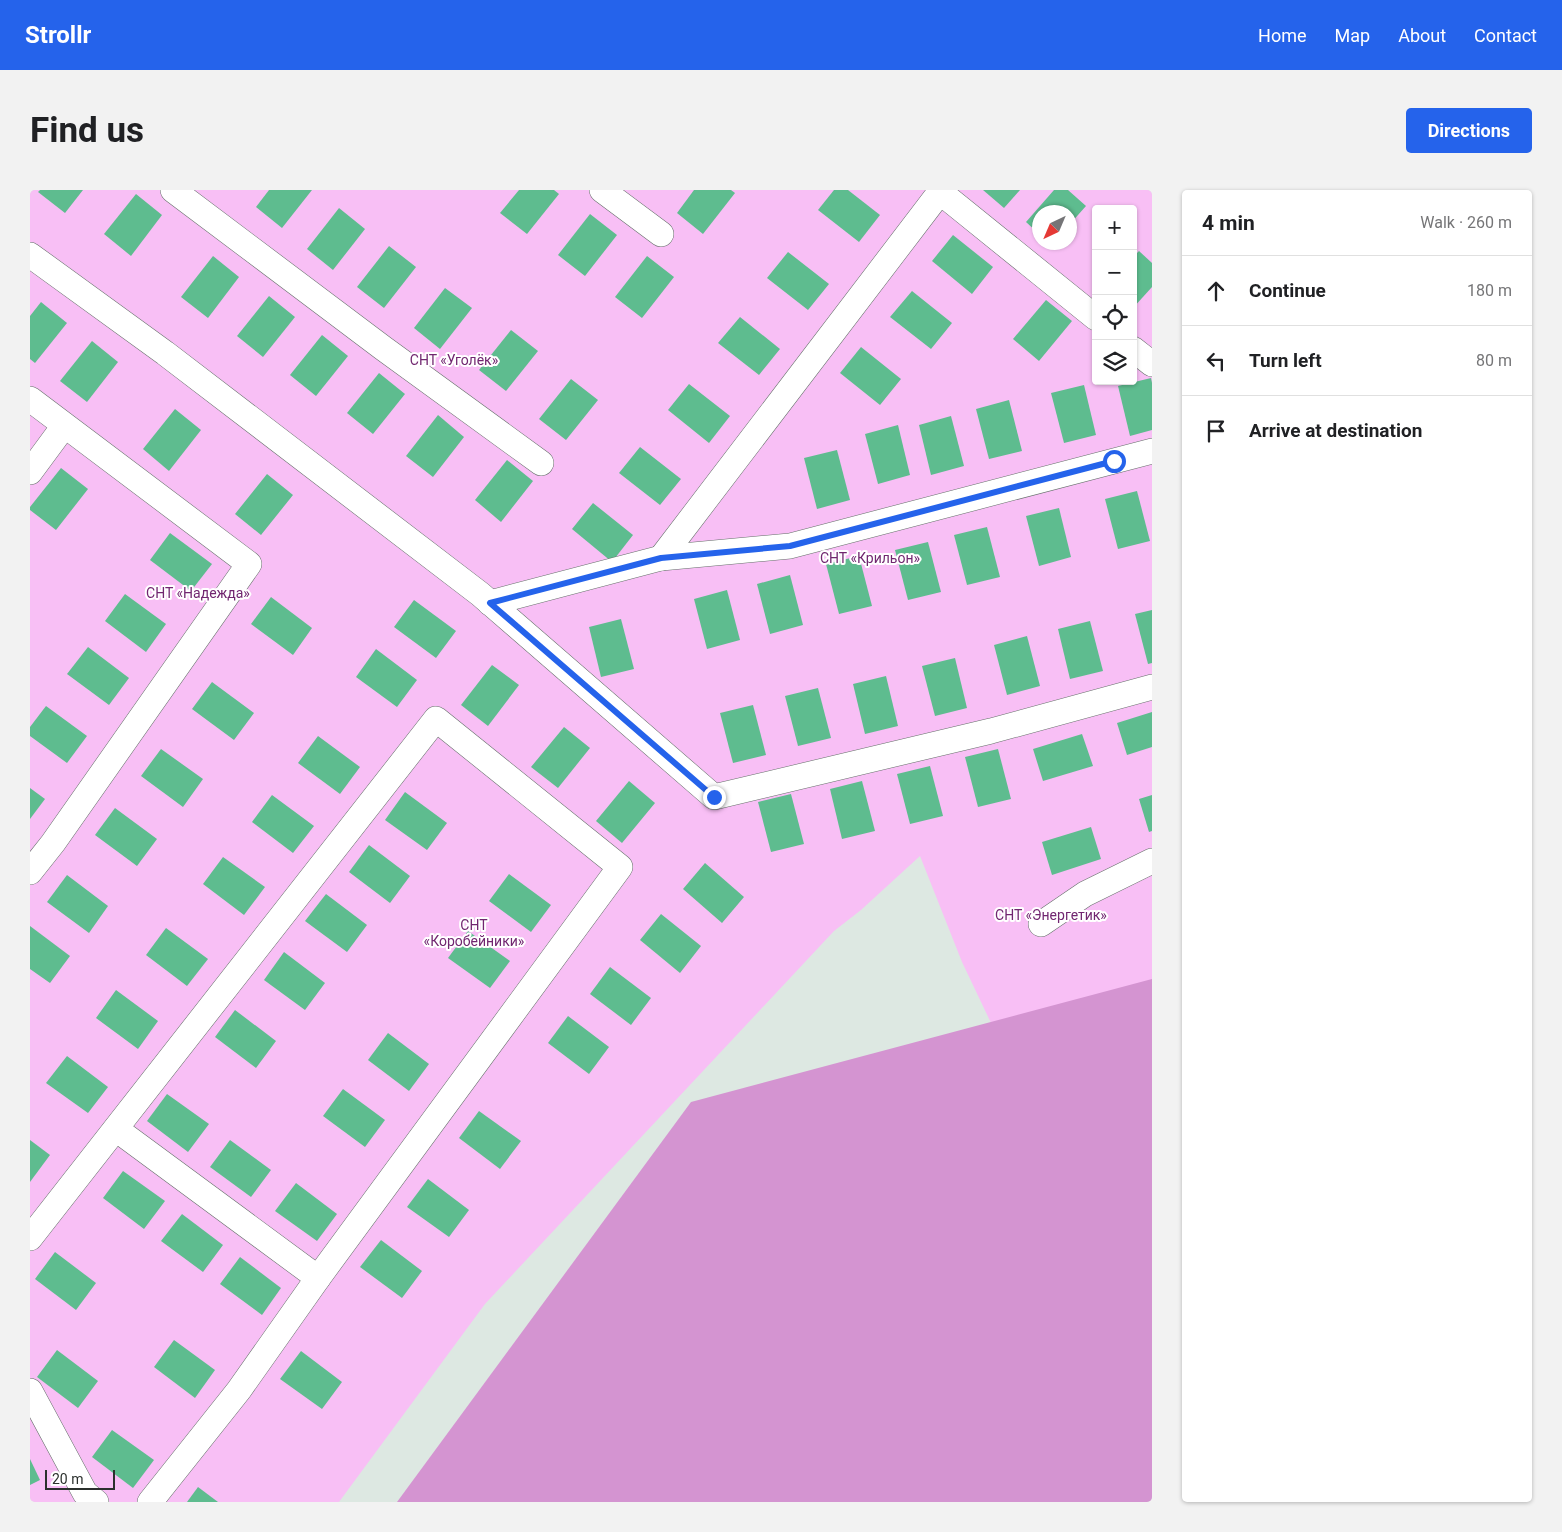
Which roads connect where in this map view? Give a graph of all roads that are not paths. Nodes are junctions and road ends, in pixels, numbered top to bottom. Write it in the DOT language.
graph roads {
  1 [pos="173,190"];
  2 [pos="602,190"];
  3 [pos="660,234"];
  4 [pos="30,255"];
  5 [pos="1092,315"];
  6 [pos="1137,352"];
  7 [pos="1152,364"];
  8 [pos="30,399"];
  9 [pos="64,426"];
  10 [pos="1152,451"];
  11 [pos="541,463"];
  12 [pos="30,472"];
  13 [pos="661,558"];
  14 [pos="490,603"];
  15 [pos="1152,687"];
  16 [pos="1152,861"];
  17 [pos="30,872"];
  18 [pos="1041,924"];
  19 [pos="116,1129"];
  20 [pos="30,1238"];
  21 [pos="318,1278"];
  22 [pos="30,1392"];
  23 [pos="96,1502"];
  24 [pos="150,1502"];
  1 -- 11 [label="street"];
  2 -- 3 [label="street"];
  4 -- 14 [label="street"];
  5 -- 13 [label="street"];
  6 -- 7 [label="street"];
  8 -- 9 [label="street"];
  9 -- 12 [label="street"];
  9 -- 17 [label="street"];
  10 -- 13 [label="street"];
  13 -- 14 [label="street"];
  14 -- 15 [label="street"];
  16 -- 18 [label="street"];
  19 -- 20 [label="street"];
  19 -- 21 [label="street"];
  19 -- 21 [label="street"];
  21 -- 24 [label="street"];
  22 -- 23 [label="street"];
}
